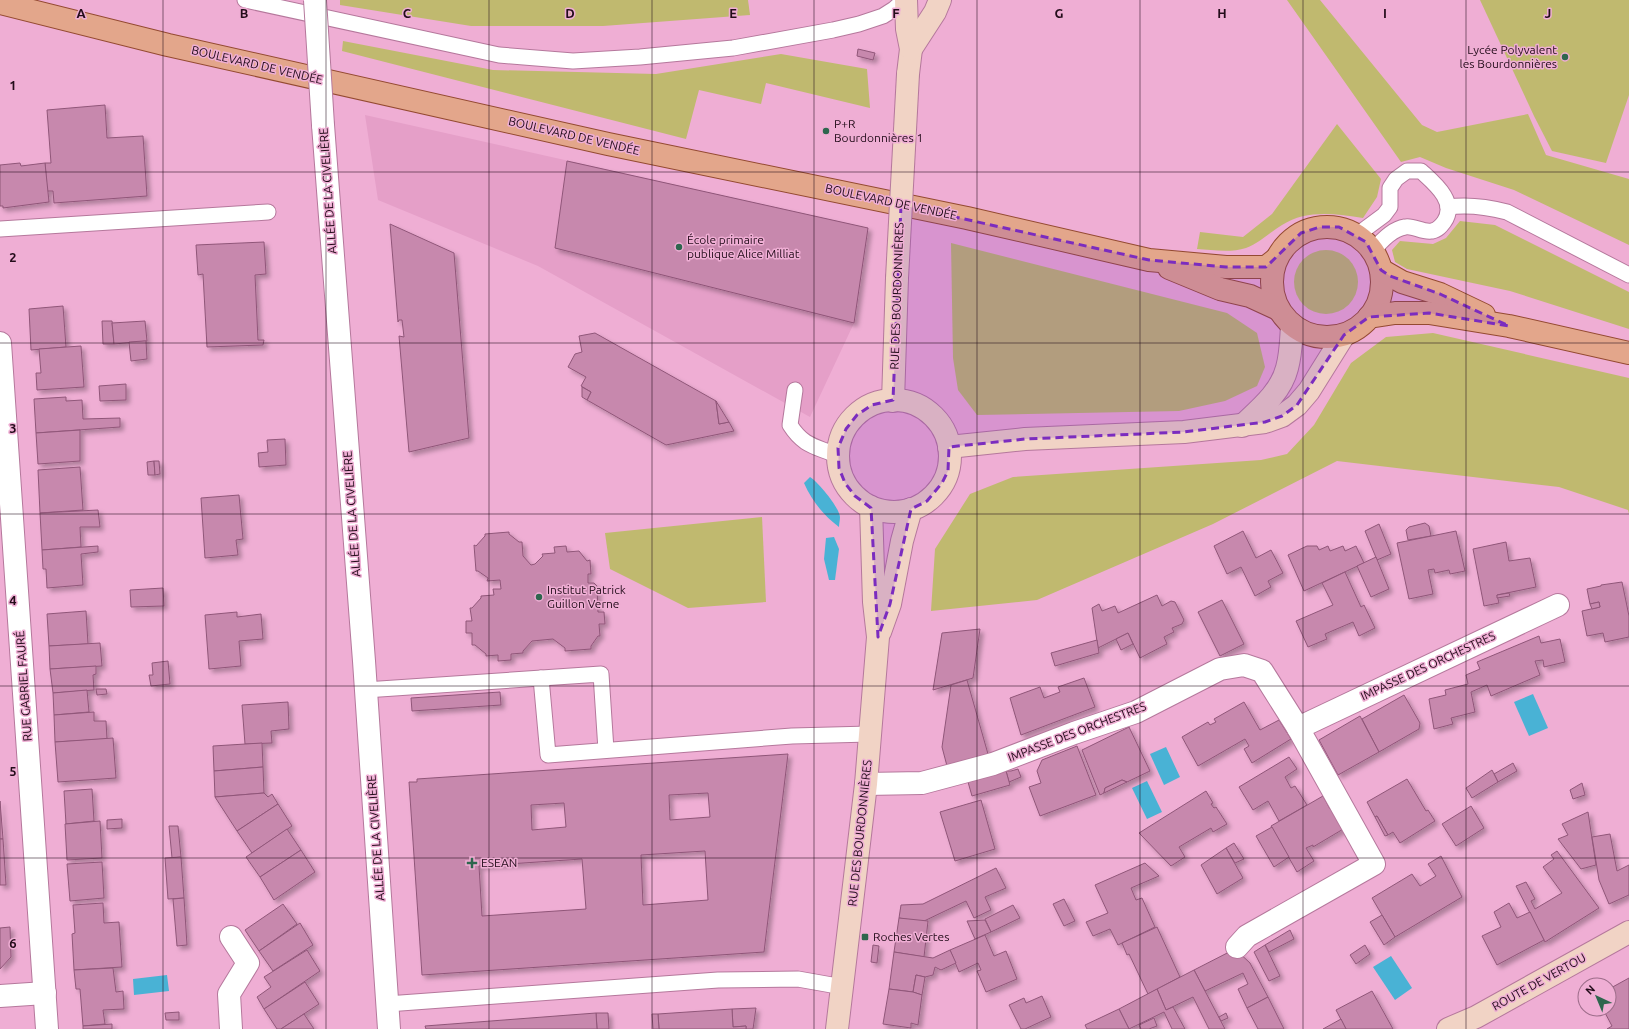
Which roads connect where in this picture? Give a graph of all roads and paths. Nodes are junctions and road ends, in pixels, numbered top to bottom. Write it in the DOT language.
graph roads {
  1 [pos="245,0"];
  2 [pos="315,0"];
  3 [pos="905,0"];
  4 [pos="940,0"];
  5 [pos="0,3"];
  6 [pos="911,49"];
  7 [pos="1448,207"];
  8 [pos="268,212"];
  9 [pos="0,229"];
  10 [pos="1357,235"];
  11 [pos="1149,260"];
  12 [pos="1275,260"];
  13 [pos="1377,260"];
  14 [pos="1629,275"];
  15 [pos="1278,309"];
  16 [pos="1369,317"];
  17 [pos="1292,326"];
  18 [pos="1509,326"];
  19 [pos="1344,335"];
  20 [pos="0,343"];
  21 [pos="1629,353"];
  22 [pos="795,390"];
  23 [pos="893,400"];
  24 [pos="1242,426"];
  25 [pos="949,448"];
  26 [pos="838,456"];
  27 [pos="871,507"];
  28 [pos="910,509"];
  29 [pos="1558,605"];
  30 [pos="878,637"];
  31 [pos="541,678"];
  32 [pos="365,690"];
  33 [pos="1298,728"];
  34 [pos="870,734"];
  35 [pos="606,750"];
  36 [pos="866,784"];
  37 [pos="1629,932"];
  38 [pos="231,937"];
  39 [pos="1236,947"];
  40 [pos="843,987"];
  41 [pos="45,994"];
  42 [pos="0,996"];
  43 [pos="388,1004"];
  44 [pos="47,1029"];
  45 [pos="231,1029"];
  46 [pos="389,1029"];
  47 [pos="837,1029"];
  48 [pos="1448,1029"];
  1 -- 3 [label="lane"];
  2 -- 32 [label="street, ALLÉE DE LA CIVELIÈRE, bridge"];
  3 -- 6 [label="street, RUE DES BOURDONNIÈRES"];
  4 -- 6 [label="street, RUE DES BOURDONNIÈRES"];
  5 -- 11 [label="main road, BOULEVARD DE VENDÉE"];
  6 -- 23 [label="street, RUE DES BOURDONNIÈRES, bridge"];
  7 -- 10 [label="lane"];
  7 -- 13 [label="lane"];
  7 -- 14 [label="lane"];
  8 -- 9 [label="lane"];
  10 -- 12 [label="main road"];
  10 -- 13 [label="main road"];
  11 -- 12 [label="main road, BOULEVARD DE VENDÉE"];
  11 -- 15 [label="main road, BOULEVARD DE VENDÉE"];
  12 -- 15 [label="main road"];
  13 -- 16 [label="main road"];
  13 -- 18 [label="main road"];
  15 -- 17 [label="main road"];
  16 -- 18 [label="main road"];
  16 -- 19 [label="main road"];
  17 -- 19 [label="main road"];
  17 -- 24 [label="street"];
  18 -- 21 [label="main road"];
  19 -- 24 [label="street"];
  20 -- 41 [label="street, RUE GABRIEL FAURÉ"];
  22 -- 26 [label="lane"];
  23 -- 25 [label="street"];
  23 -- 26 [label="street"];
  24 -- 25 [label="street"];
  25 -- 28 [label="street"];
  26 -- 27 [label="street"];
  27 -- 28 [label="street"];
  27 -- 30 [label="street, RUE DES BOURDONNIÈRES"];
  28 -- 30 [label="street, RUE DES BOURDONNIÈRES"];
  29 -- 33 [label="street, IMPASSE DES ORCHESTRES"];
  30 -- 34 [label="street, RUE DES BOURDONNIÈRES"];
  31 -- 32 [label="lane"];
  31 -- 35 [label="lane"];
  31 -- 35 [label="lane"];
  32 -- 43 [label="street, ALLÉE DE LA CIVELIÈRE"];
  33 -- 36 [label="street, IMPASSE DES ORCHESTRES"];
  33 -- 39 [label="street, IMPASSE DES ORCHESTRES"];
  34 -- 35 [label="lane"];
  34 -- 36 [label="street, RUE DES BOURDONNIÈRES"];
  36 -- 40 [label="street, RUE DES BOURDONNIÈRES"];
  37 -- 48 [label="street, ROUTE DE VERTOU"];
  38 -- 45 [label="street"];
  40 -- 43 [label="lane"];
  40 -- 47 [label="street, RUE DES BOURDONNIÈRES"];
  41 -- 42 [label="street"];
  41 -- 44 [label="street, RUE GABRIEL FAURÉ"];
  43 -- 46 [label="street, ALLÉE DE LA CIVELIÈRE"];
}
